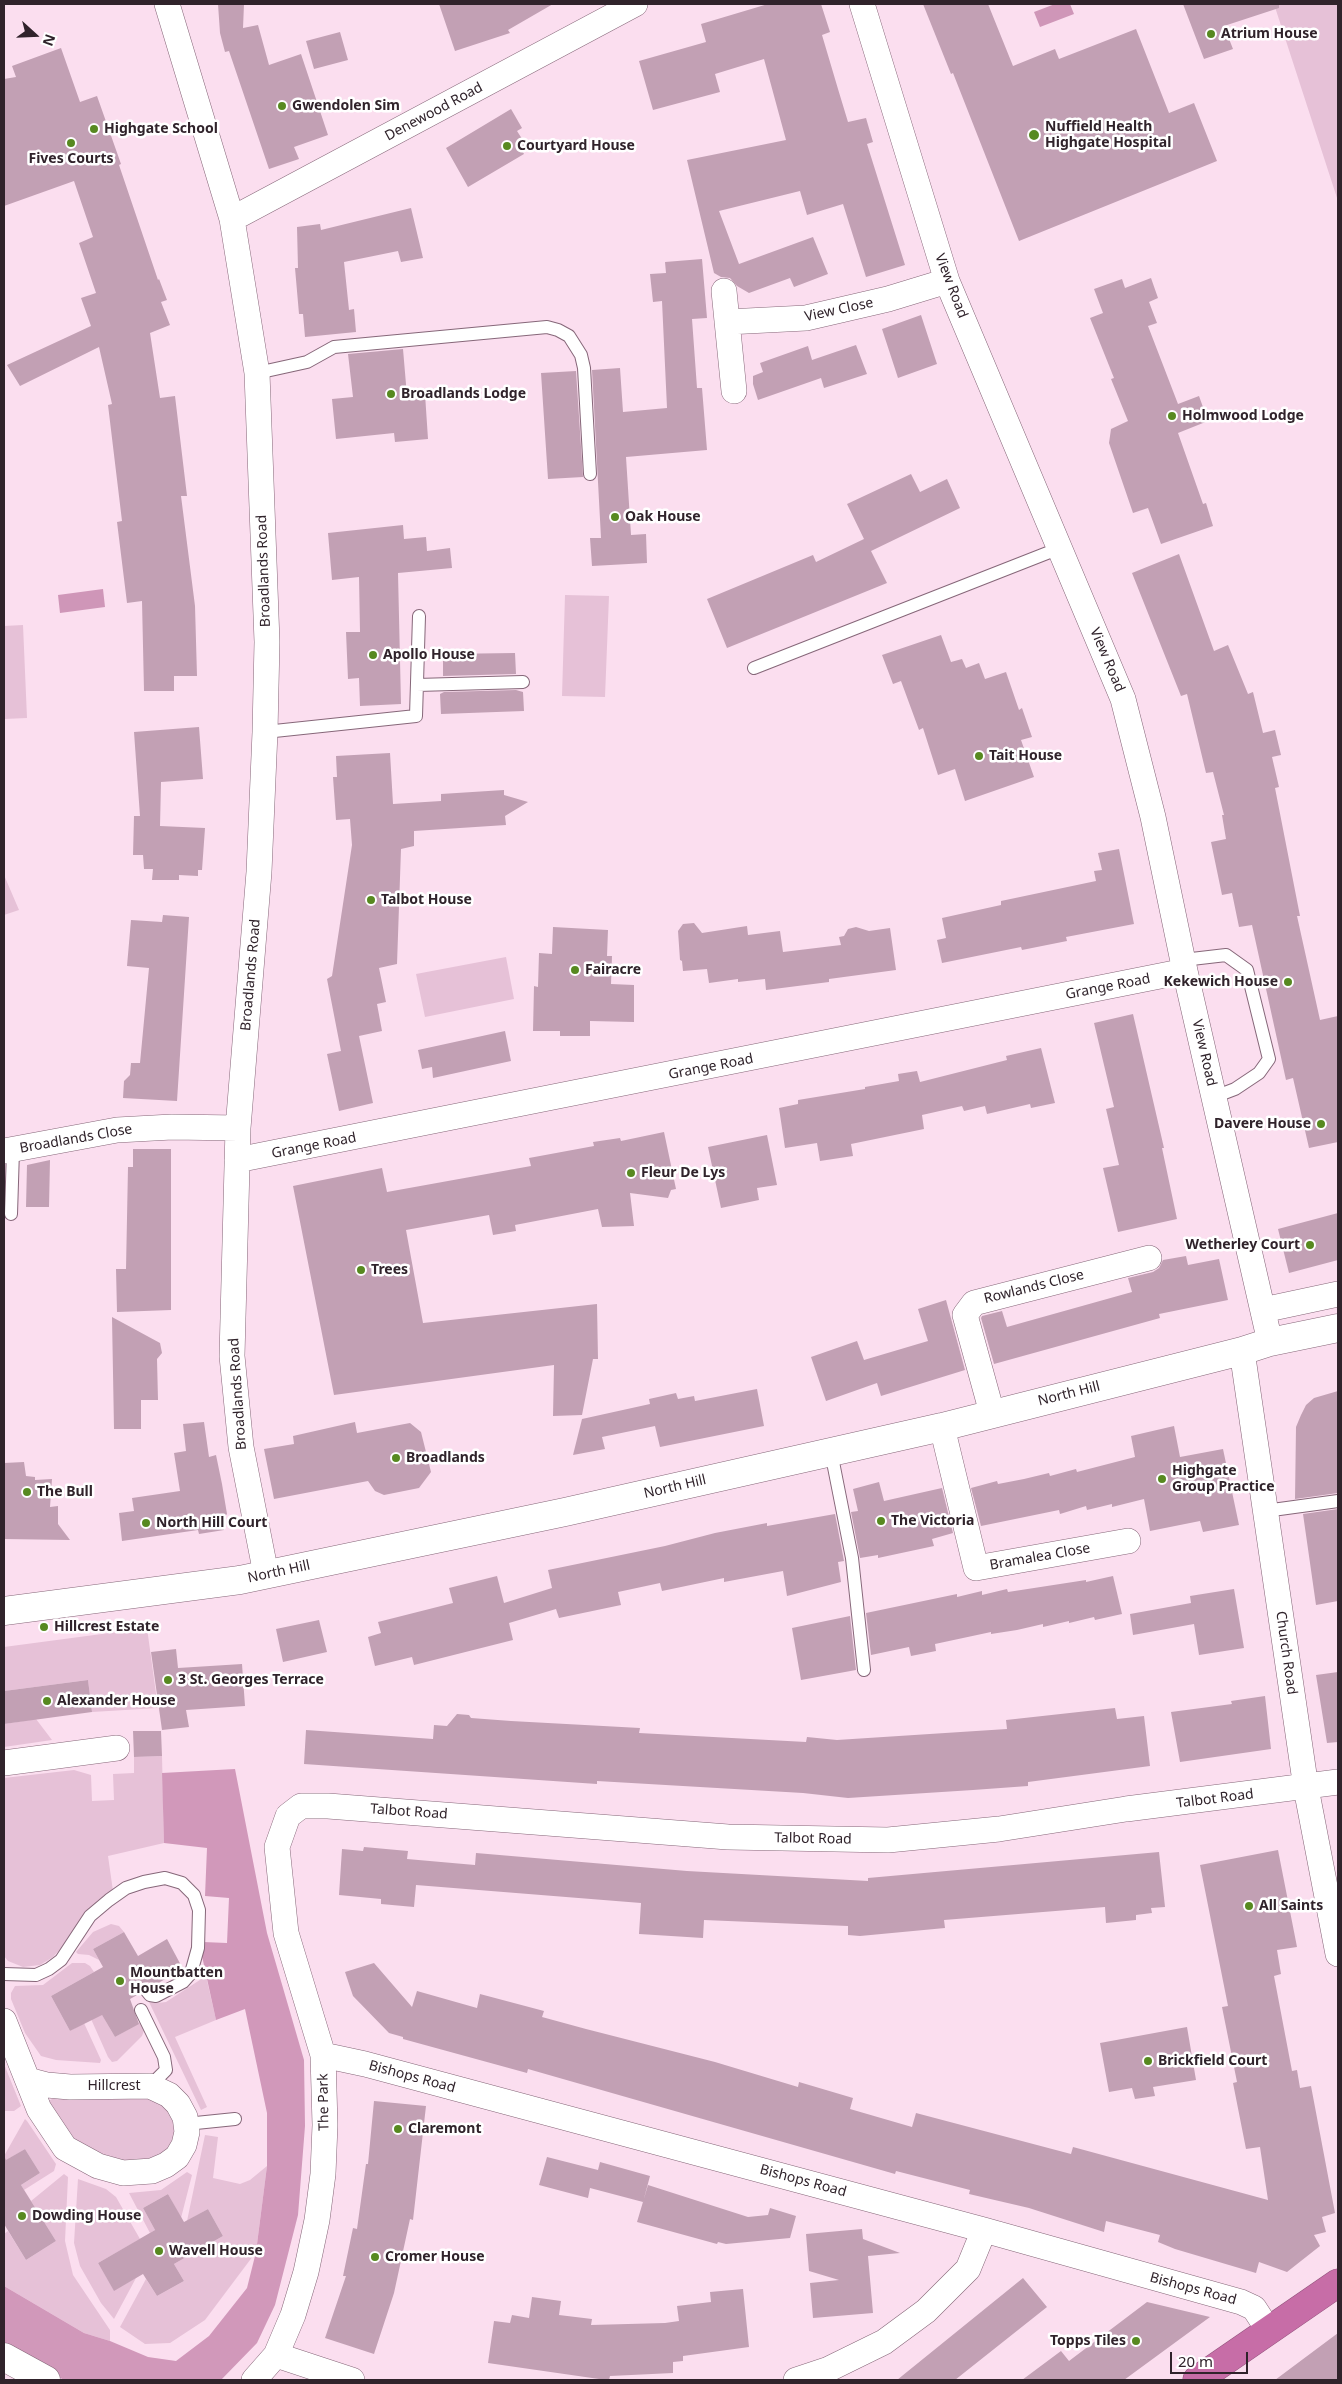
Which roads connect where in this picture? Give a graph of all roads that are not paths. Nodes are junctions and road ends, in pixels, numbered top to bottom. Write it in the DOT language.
graph roads {
  1 [pos="168,4"];
  2 [pos="635,4"];
  3 [pos="862,4"];
  4 [pos="232,219"];
  5 [pos="947,281"];
  6 [pos="724,291"];
  7 [pos="728,322"];
  8 [pos="257,373"];
  9 [pos="734,391"];
  10 [pos="590,474"];
  11 [pos="1060,548"];
  12 [pos="419,616"];
  13 [pos="754,668"];
  14 [pos="523,682"];
  15 [pos="417,685"];
  16 [pos="265,732"];
  17 [pos="1184,966"];
  18 [pos="1214,1097"];
  19 [pos="238,1128"];
  20 [pos="8,1151"];
  21 [pos="237,1160"];
  22 [pos="11,1214"];
  23 [pos="1149,1258"];
  24 [pos="1338,1294"];
  25 [pos="1263,1310"];
  26 [pos="1338,1328"];
  27 [pos="1270,1342"];
  28 [pos="1242,1351"];
  29 [pos="992,1413"];
  30 [pos="942,1427"];
  31 [pos="831,1452"];
  32 [pos="1338,1501"];
  33 [pos="1265,1512"];
  34 [pos="1128,1542"];
  35 [pos="266,1574"];
  36 [pos="4,1611"];
  37 [pos="864,1670"];
  38 [pos="117,1748"];
  39 [pos="4,1763"];
  40 [pos="1338,1782"];
  41 [pos="1306,1788"];
  42 [pos="288,1816"];
  43 [pos="1338,1954"];
  44 [pos="4,1974"];
  45 [pos="146,1990"];
  46 [pos="141,2010"];
  47 [pos="4,2021"];
  48 [pos="323,2056"];
  49 [pos="28,2080"];
  50 [pos="150,2086"];
  51 [pos="234,2119"];
  52 [pos="186,2124"];
  53 [pos="984,2230"];
  54 [pos="1338,2283"];
  55 [pos="1269,2331"];
  56 [pos="276,2355"];
  57 [pos="4,2357"];
  58 [pos="46,2380"];
  59 [pos="254,2380"];
  60 [pos="352,2380"];
  61 [pos="796,2380"];
  62 [pos="1198,2380"];
  1 -- 4 [label="street, Broadlands Road"];
  2 -- 4 [label="street, Denewood Road"];
  3 -- 5 [label="street, View Road"];
  4 -- 8 [label="street, Broadlands Road"];
  5 -- 7 [label="street, View Close"];
  5 -- 11 [label="street, View Road"];
  6 -- 7 [label="street"];
  7 -- 9 [label="street"];
  8 -- 10 [label="lane"];
  8 -- 16 [label="street, Broadlands Road"];
  11 -- 13 [label="lane"];
  11 -- 17 [label="street, View Road"];
  12 -- 15 [label="lane"];
  14 -- 15 [label="lane"];
  15 -- 16 [label="lane"];
  16 -- 19 [label="street, Broadlands Road"];
  17 -- 18 [label="street, View Road"];
  17 -- 18 [label="lane"];
  17 -- 21 [label="street, Grange Road"];
  18 -- 25 [label="street, View Road"];
  19 -- 20 [label="street, Broadlands Close"];
  19 -- 21 [label="street, Broadlands Road"];
  20 -- 22 [label="lane"];
  21 -- 35 [label="street, Broadlands Road"];
  23 -- 29 [label="street, Rowlands Close"];
  24 -- 25 [label="street"];
  25 -- 27 [label="street, View Road"];
  26 -- 27 [label="main road, North Hill"];
  27 -- 28 [label="main road, North Hill"];
  28 -- 29 [label="main road, North Hill"];
  28 -- 33 [label="street, Church Road"];
  29 -- 30 [label="main road, North Hill"];
  30 -- 31 [label="main road, North Hill"];
  30 -- 34 [label="street, Bramalea Close"];
  31 -- 35 [label="main road, North Hill"];
  31 -- 37 [label="lane"];
  32 -- 33 [label="lane"];
  33 -- 41 [label="street, Church Road"];
  35 -- 36 [label="main road, North Hill"];
  38 -- 39 [label="street"];
  40 -- 41 [label="street, Talbot Road"];
  41 -- 42 [label="street, Talbot Road"];
  41 -- 43 [label="street, Church Road"];
  42 -- 48 [label="street, The Park"];
  44 -- 45 [label="lane"];
  46 -- 50 [label="lane"];
  47 -- 49 [label="street"];
  48 -- 53 [label="street, Bishops Road"];
  48 -- 56 [label="street, The Park"];
  49 -- 50 [label="street, Hillcrest"];
  49 -- 52 [label="street"];
  50 -- 52 [label="street, Hillcrest"];
  51 -- 52 [label="lane"];
  53 -- 55 [label="street, Bishops Road"];
  53 -- 61 [label="street"];
  54 -- 55 [label="highway"];
  55 -- 62 [label="highway"];
  56 -- 59 [label="street, The Park"];
  56 -- 60 [label="street"];
  57 -- 58 [label="main road"];
}
